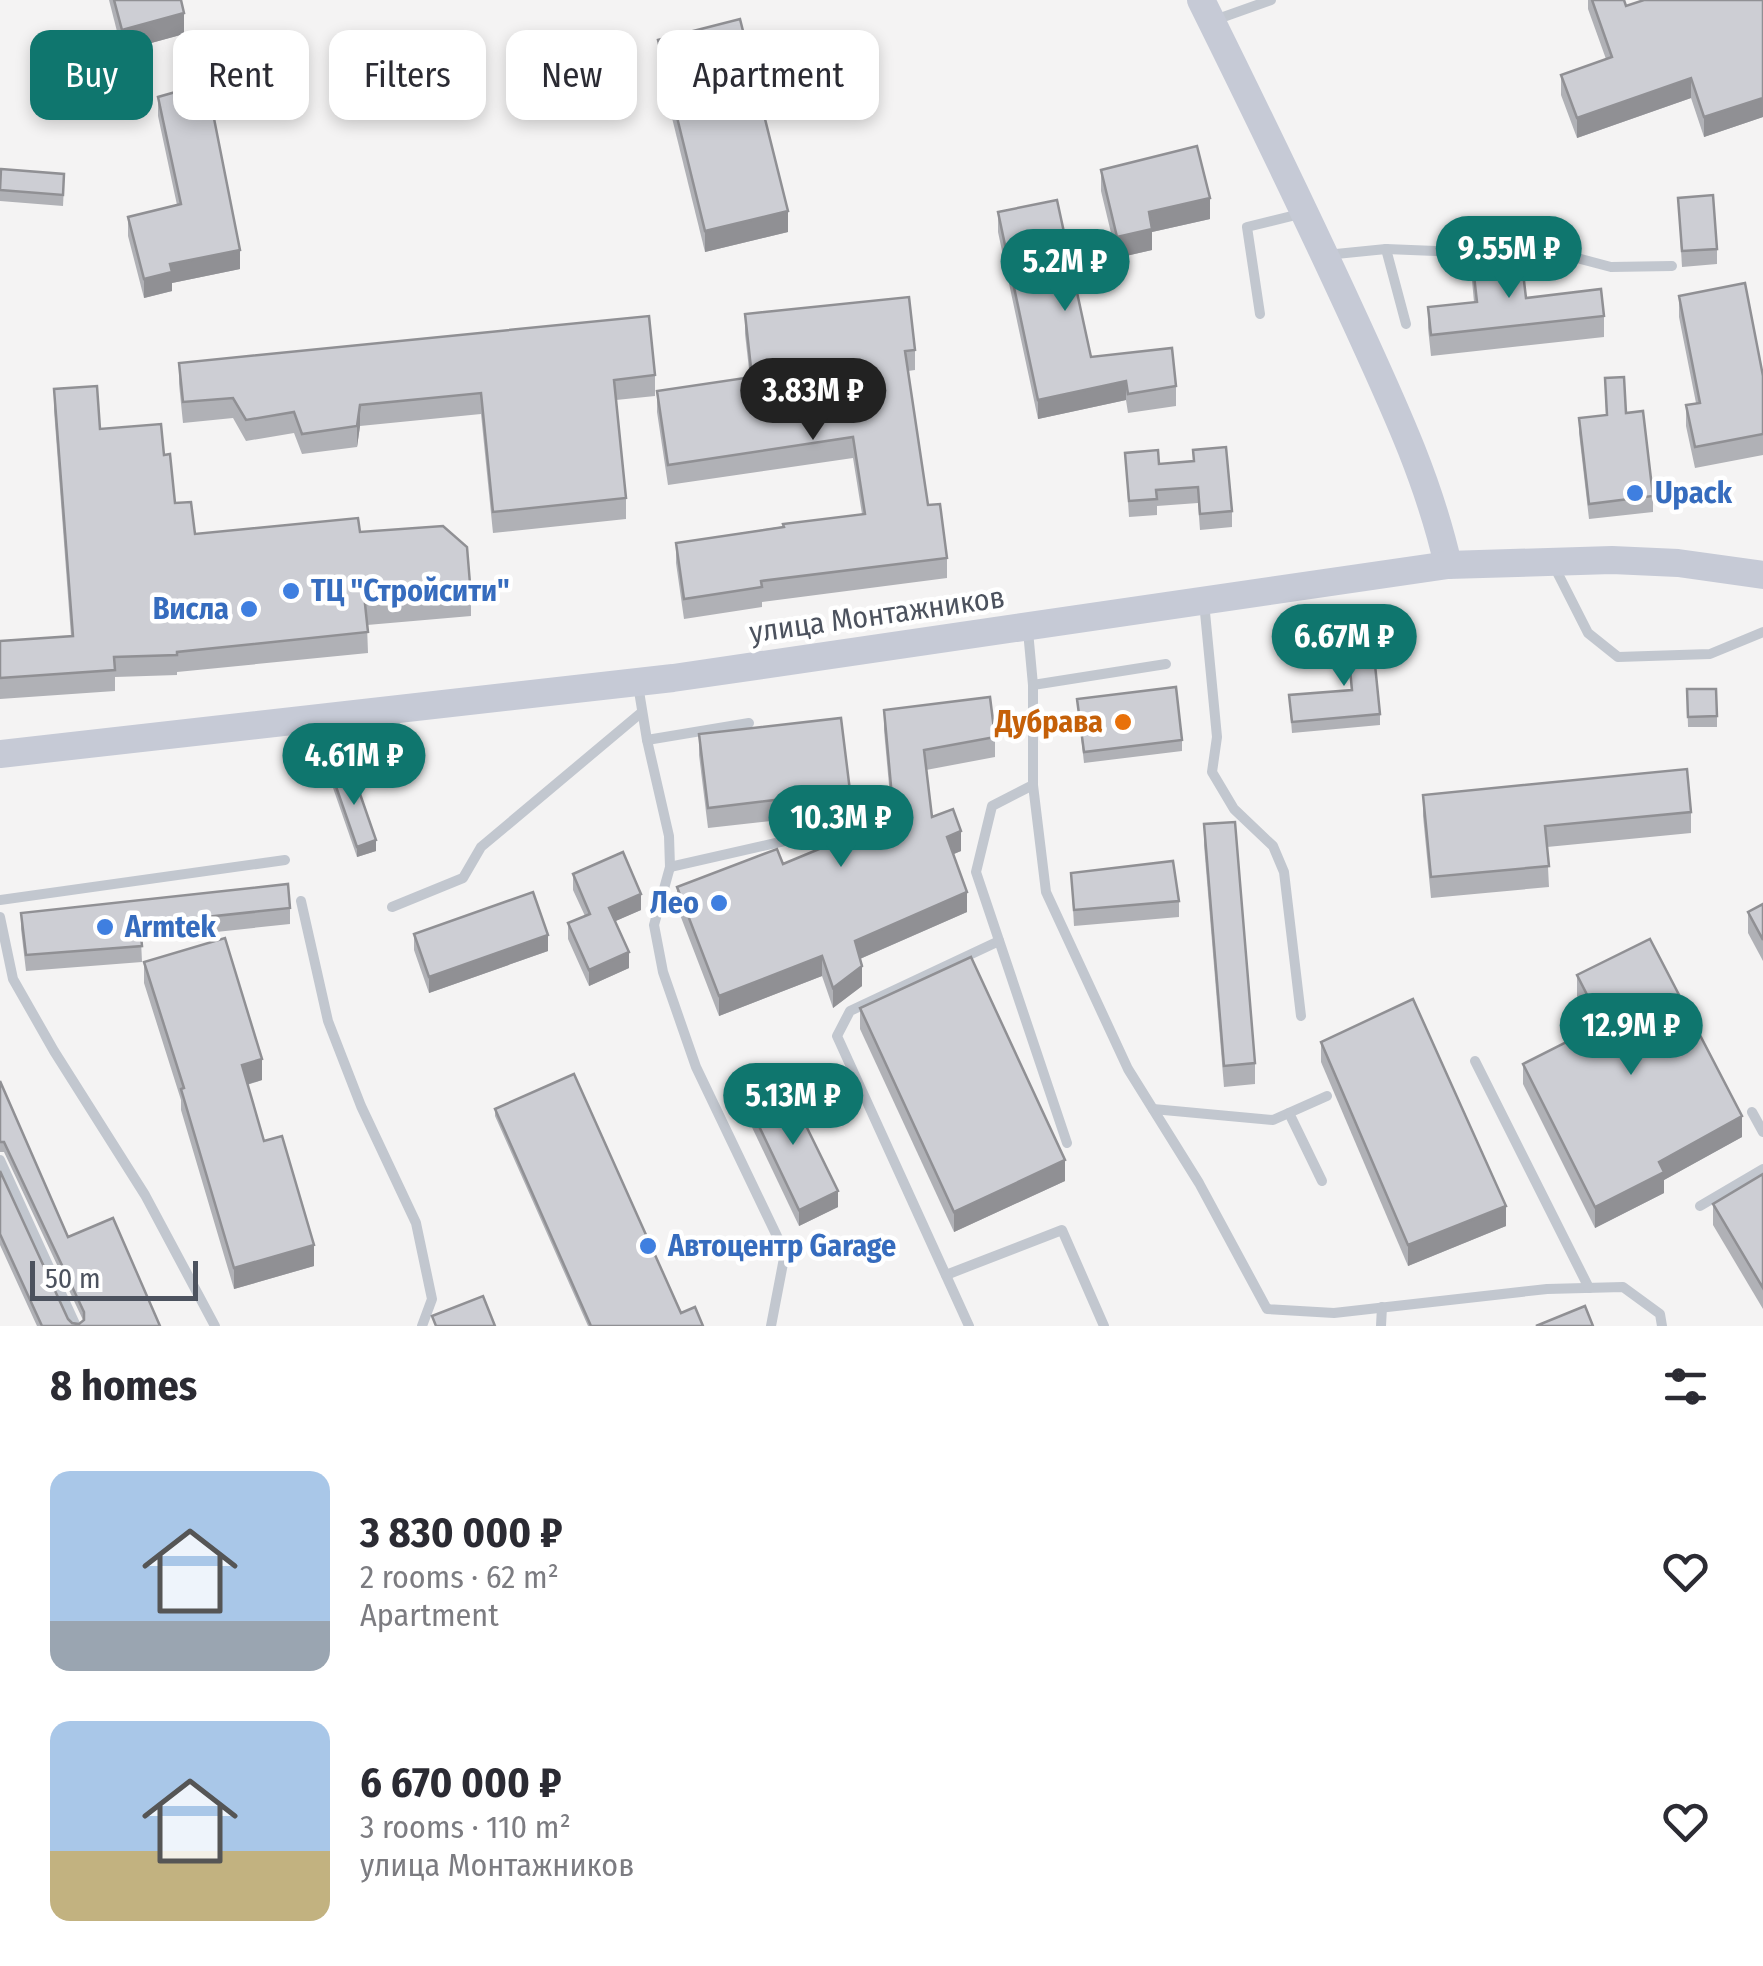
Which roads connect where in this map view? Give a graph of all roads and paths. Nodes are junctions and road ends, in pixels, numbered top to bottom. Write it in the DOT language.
graph roads {
  1 [pos="1271,0"];
  2 [pos="1206,10"];
  3 [pos="1305,212"];
  4 [pos="1386,249"];
  5 [pos="1325,255"];
  6 [pos="1672,266"];
  7 [pos="1260,314"];
  8 [pos="1406,324"];
  9 [pos="1551,560"];
  10 [pos="1448,565"];
  11 [pos="1763,575"];
  12 [pos="1204,601"];
  13 [pos="1027,625"];
  14 [pos="1763,632"];
  15 [pos="1166,664"];
  16 [pos="638,682"];
  17 [pos="1033,685"];
  18 [pos="642,712"];
  19 [pos="749,723"];
  20 [pos="646,740"];
  21 [pos="0,754"];
  22 [pos="1033,785"];
  23 [pos="866,834"];
  24 [pos="286,860"];
  25 [pos="670,867"];
  26 [pos="0,900"];
  27 [pos="301,901"];
  28 [pos="392,907"];
  29 [pos="0,917"];
  30 [pos="999,941"];
  31 [pos="1301,1016"];
  32 [pos="1475,1061"];
  33 [pos="1327,1096"];
  34 [pos="1152,1109"];
  35 [pos="1289,1112"];
  36 [pos="1752,1112"];
  37 [pos="1763,1132"];
  38 [pos="1067,1143"];
  39 [pos="0,1160"];
  40 [pos="1763,1169"];
  41 [pos="1322,1181"];
  42 [pos="1700,1206"];
  43 [pos="946,1275"];
  44 [pos="1589,1288"];
  45 [pos="1382,1308"];
  46 [pos="76,1326"];
  47 [pos="216,1326"];
  48 [pos="422,1326"];
  49 [pos="772,1326"];
  50 [pos="970,1326"];
  51 [pos="1104,1326"];
  52 [pos="1381,1326"];
  53 [pos="1662,1326"];
  1 -- 2 [label="lane"];
  2 -- 3 [label="main road"];
  3 -- 5 [label="main road"];
  3 -- 7 [label="lane"];
  4 -- 5 [label="lane"];
  4 -- 6 [label="lane"];
  4 -- 8 [label="lane"];
  5 -- 10 [label="main road"];
  9 -- 10 [label="main road, улица Монтажников"];
  9 -- 11 [label="main road, улица Монтажников"];
  9 -- 14 [label="lane"];
  10 -- 12 [label="main road, улица Монтажников"];
  12 -- 13 [label="main road, улица Монтажников"];
  12 -- 31 [label="lane"];
  13 -- 16 [label="main road, улица Монтажников"];
  13 -- 17 [label="lane"];
  15 -- 17 [label="lane"];
  16 -- 18 [label="lane"];
  16 -- 21 [label="main road, улица Монтажников"];
  17 -- 22 [label="lane"];
  18 -- 20 [label="lane"];
  18 -- 28 [label="lane"];
  19 -- 20 [label="lane"];
  20 -- 25 [label="lane"];
  22 -- 30 [label="lane"];
  22 -- 34 [label="lane"];
  23 -- 25 [label="lane"];
  24 -- 26 [label="lane"];
  25 -- 49 [label="lane"];
  27 -- 48 [label="lane"];
  29 -- 47 [label="lane"];
  30 -- 38 [label="lane"];
  30 -- 43 [label="lane"];
  32 -- 44 [label="lane"];
  33 -- 35 [label="lane"];
  34 -- 35 [label="lane"];
  34 -- 45 [label="lane"];
  35 -- 41 [label="lane"];
  36 -- 37 [label="lane"];
  39 -- 46 [label="lane"];
  40 -- 42 [label="lane"];
  43 -- 50 [label="lane"];
  43 -- 51 [label="lane"];
  44 -- 45 [label="lane"];
  44 -- 53 [label="lane"];
  45 -- 52 [label="lane"];
}
